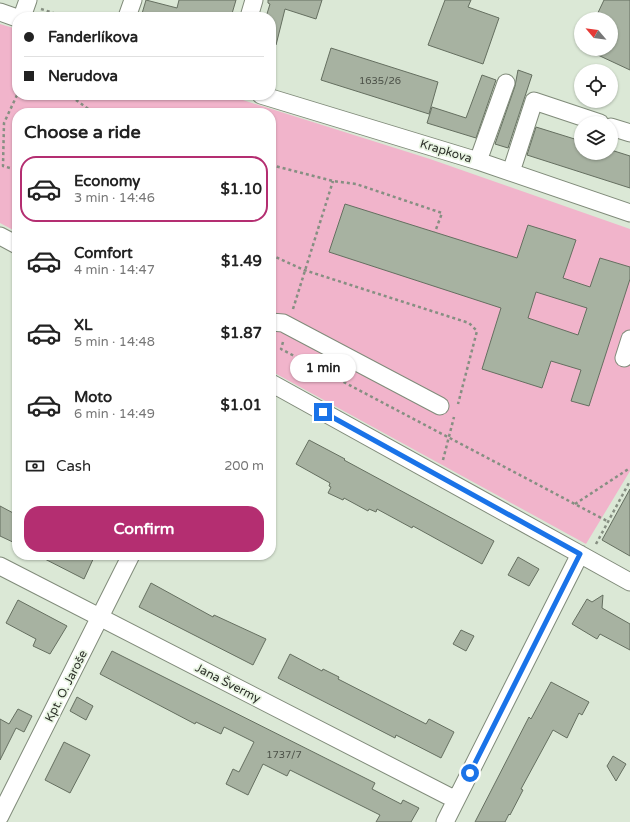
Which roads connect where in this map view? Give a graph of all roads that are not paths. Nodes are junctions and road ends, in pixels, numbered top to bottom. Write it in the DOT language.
graph roads {
  1 [pos="28,0"];
  2 [pos="133,0"];
  3 [pos="254,0"];
  4 [pos="0,12"];
  5 [pos="24,12"];
  6 [pos="129,12"];
  7 [pos="250,12"];
  8 [pos="12,16"];
  9 [pos="506,83"];
  10 [pos="276,100"];
  11 [pos="579,116"];
  12 [pos="618,129"];
  13 [pos="630,133"];
  14 [pos="478,161"];
  15 [pos="511,172"];
  16 [pos="630,213"];
  17 [pos="0,236"];
  18 [pos="12,242"];
  19 [pos="276,322"];
  20 [pos="630,339"];
  21 [pos="624,358"];
  22 [pos="276,386"];
  23 [pos="440,406"];
  24 [pos="584,556"];
  25 [pos="128,560"];
  26 [pos="0,566"];
  27 [pos="630,582"];
  28 [pos="100,617"];
  29 [pos="456,800"];
  30 [pos="0,816"];
  31 [pos="445,822"];
  1 -- 5 [label="street"];
  2 -- 6 [label="street"];
  3 -- 7 [label="street"];
  4 -- 8 [label="street"];
  9 -- 14 [label="street"];
  10 -- 14 [label="street, Krapkova"];
  11 -- 15 [label="street"];
  12 -- 13 [label="street"];
  14 -- 15 [label="street, Krapkova"];
  15 -- 16 [label="street, Krapkova"];
  17 -- 18 [label="street"];
  19 -- 23 [label="street"];
  20 -- 21 [label="street"];
  22 -- 24 [label="street"];
  24 -- 27 [label="street"];
  24 -- 29 [label="street"];
  25 -- 28 [label="street, Kpt. O. Jaroše"];
  26 -- 28 [label="street, Jana Švermy"];
  28 -- 29 [label="street, Jana Švermy"];
  28 -- 30 [label="street, Kpt. O. Jaroše"];
  29 -- 31 [label="street"];
}
